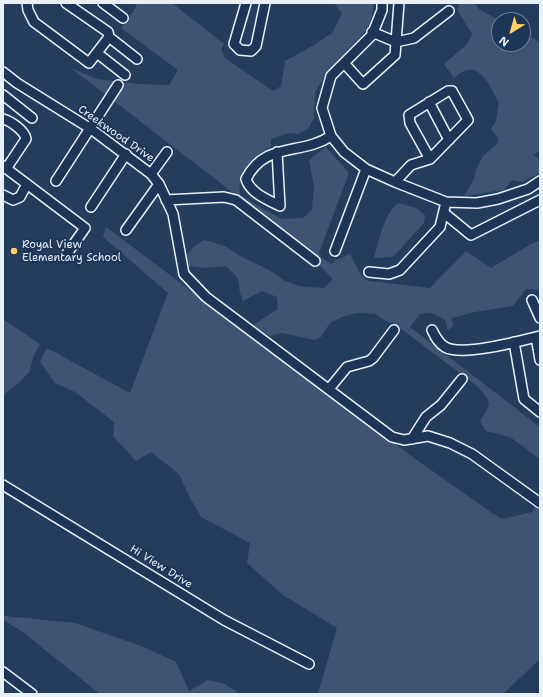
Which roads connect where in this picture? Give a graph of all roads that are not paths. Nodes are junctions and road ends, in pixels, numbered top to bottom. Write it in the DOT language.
graph roads {
  1 [pos="27,3"];
  2 [pos="66,3"];
  3 [pos="104,3"];
  4 [pos="246,3"];
  5 [pos="265,3"];
  6 [pos="382,3"];
  7 [pos="399,3"];
  8 [pos="449,11"];
  9 [pos="123,18"];
  10 [pos="372,32"];
  11 [pos="109,37"];
  12 [pos="396,42"];
  13 [pos="97,53"];
  14 [pos="137,59"];
  15 [pos="344,63"];
  16 [pos="3,72"];
  17 [pos="125,75"];
  18 [pos="118,85"];
  19 [pos="3,95"];
  20 [pos="429,102"];
  21 [pos="32,118"];
  22 [pos="3,119"];
  23 [pos="91,128"];
  24 [pos="331,136"];
  25 [pos="449,140"];
  26 [pos="167,152"];
  27 [pos="277,152"];
  28 [pos="126,154"];
  29 [pos="430,159"];
  30 [pos="5,167"];
  31 [pos="366,169"];
  32 [pos="150,174"];
  33 [pos="56,181"];
  34 [pos="540,181"];
  35 [pos="394,182"];
  36 [pos="27,184"];
  37 [pos="159,184"];
  38 [pos="3,196"];
  39 [pos="166,200"];
  40 [pos="540,200"];
  41 [pos="446,202"];
  42 [pos="91,207"];
  43 [pos="444,213"];
  44 [pos="126,230"];
  45 [pos="335,251"];
  46 [pos="66,255"];
  47 [pos="315,261"];
  48 [pos="369,272"];
  49 [pos="532,300"];
  50 [pos="540,318"];
  51 [pos="394,330"];
  52 [pos="432,330"];
  53 [pos="538,336"];
  54 [pos="514,342"];
  55 [pos="540,360"];
  56 [pos="462,379"];
  57 [pos="330,389"];
  58 [pos="540,411"];
  59 [pos="412,438"];
  60 [pos="3,485"];
  61 [pos="540,502"];
  62 [pos="309,664"];
  63 [pos="3,672"];
  64 [pos="32,694"];
  1 -- 13 [label="street"];
  2 -- 11 [label="street"];
  3 -- 9 [label="street"];
  4 -- 5 [label="street"];
  6 -- 10 [label="street"];
  7 -- 12 [label="street"];
  8 -- 12 [label="street"];
  10 -- 12 [label="street"];
  10 -- 15 [label="street"];
  11 -- 13 [label="street"];
  11 -- 14 [label="street"];
  12 -- 15 [label="street"];
  13 -- 17 [label="street"];
  15 -- 24 [label="street"];
  16 -- 23 [label="street, Creekwood Drive"];
  18 -- 23 [label="street"];
  19 -- 21 [label="street"];
  20 -- 25 [label="street"];
  20 -- 25 [label="street"];
  20 -- 29 [label="street"];
  22 -- 30 [label="street"];
  23 -- 28 [label="street, Creekwood Drive"];
  23 -- 33 [label="street"];
  24 -- 27 [label="street"];
  24 -- 31 [label="street"];
  25 -- 29 [label="street"];
  26 -- 32 [label="street"];
  27 -- 27 [label="street"];
  28 -- 32 [label="street, Creekwood Drive"];
  28 -- 42 [label="street"];
  29 -- 35 [label="street"];
  30 -- 36 [label="street"];
  31 -- 35 [label="street"];
  31 -- 45 [label="street"];
  32 -- 37 [label="street, Creekwood Drive"];
  34 -- 41 [label="street"];
  35 -- 41 [label="street"];
  36 -- 38 [label="street"];
  36 -- 46 [label="street"];
  37 -- 39 [label="street, Creekwood Drive"];
  37 -- 44 [label="street"];
  39 -- 47 [label="street"];
  39 -- 57 [label="street, Creekwood Drive"];
  40 -- 43 [label="street"];
  41 -- 43 [label="street"];
  43 -- 48 [label="street"];
  49 -- 50 [label="street"];
  51 -- 57 [label="street"];
  52 -- 54 [label="street"];
  53 -- 54 [label="street"];
  53 -- 55 [label="street"];
  54 -- 58 [label="street"];
  56 -- 59 [label="street"];
  57 -- 59 [label="street, Creekwood Drive"];
  59 -- 61 [label="street, Creekwood Drive"];
  60 -- 62 [label="street, Hi View Drive"];
  63 -- 64 [label="street"];
}
